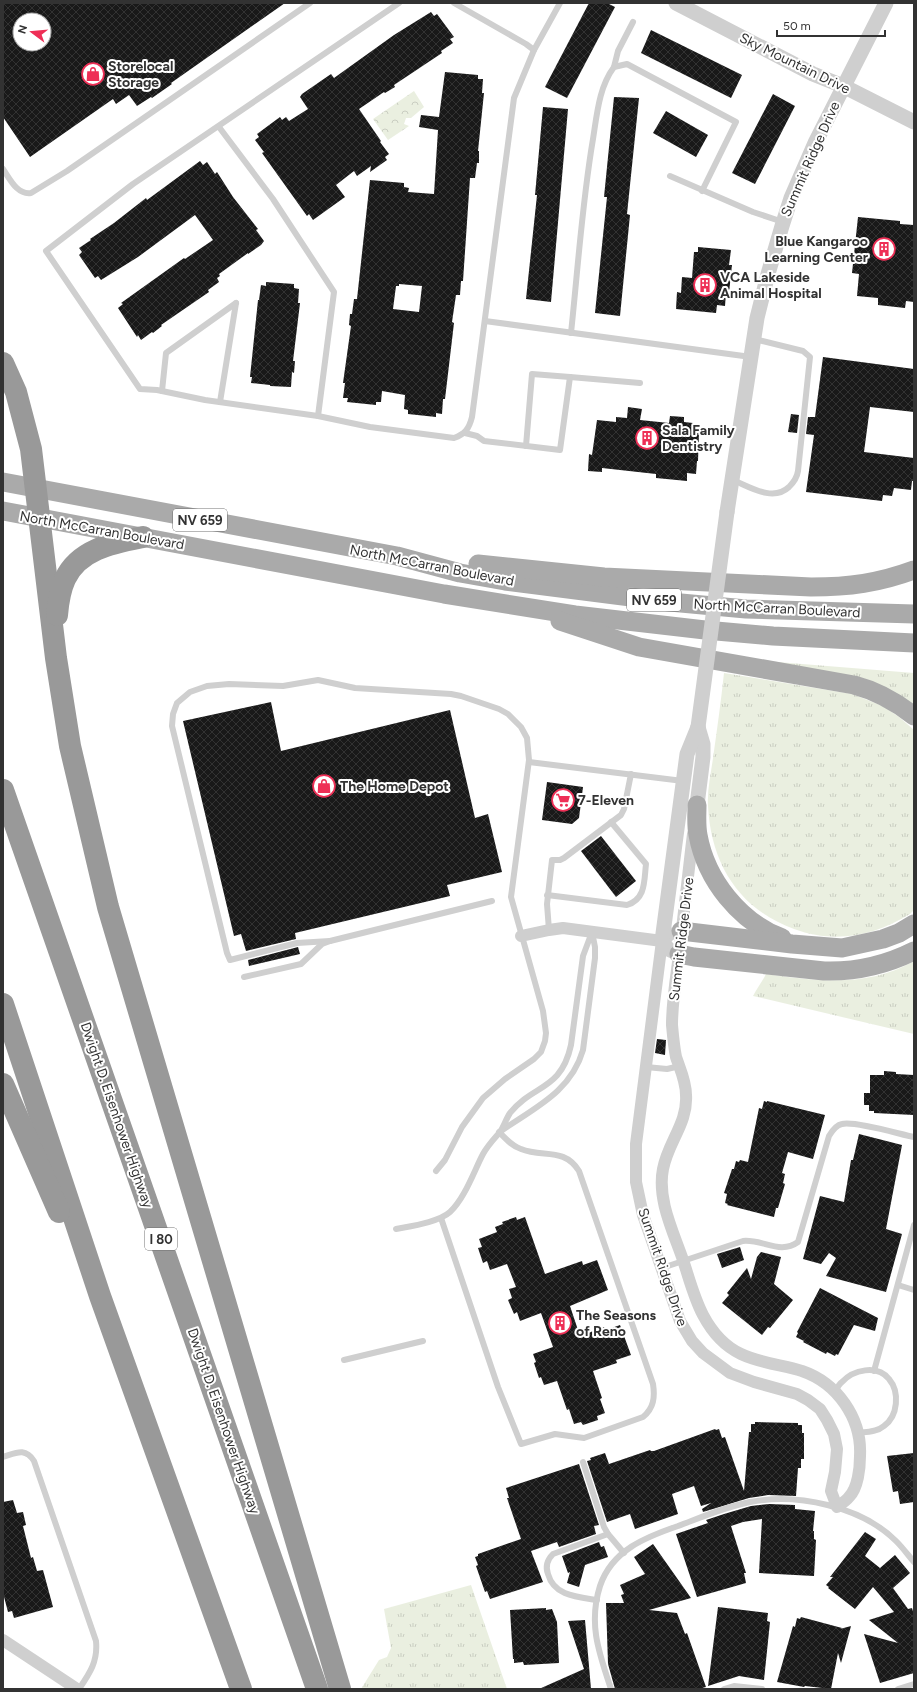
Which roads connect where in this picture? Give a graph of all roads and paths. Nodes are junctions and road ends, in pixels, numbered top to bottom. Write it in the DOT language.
graph roads {
  1 [pos="310,3"];
  2 [pos="399,3"];
  3 [pos="454,3"];
  4 [pos="560,3"];
  5 [pos="676,3"];
  6 [pos="886,3"];
  7 [pos="633,22"];
  8 [pos="534,50"];
  9 [pos="614,67"];
  10 [pos="843,86"];
  11 [pos="914,122"];
  12 [pos="219,127"];
  13 [pos="3,170"];
  14 [pos="670,176"];
  15 [pos="702,191"];
  16 [pos="783,222"];
  17 [pos="485,321"];
  18 [pos="572,333"];
  19 [pos="754,339"];
  20 [pos="751,357"];
  21 [pos="3,363"];
  22 [pos="570,377"];
  23 [pos="640,383"];
  24 [pos="162,391"];
  25 [pos="220,402"];
  26 [pos="318,416"];
  27 [pos="464,433"];
  28 [pos="526,446"];
  29 [pos="732,480"];
  30 [pos="3,482"];
  31 [pos="35,489"];
  32 [pos="3,511"];
  33 [pos="38,518"];
  34 [pos="143,537"];
  35 [pos="397,556"];
  36 [pos="914,570"];
  37 [pos="505,603"];
  38 [pos="914,614"];
  39 [pos="914,643"];
  40 [pos="56,658"];
  41 [pos="914,716"];
  42 [pos="698,728"];
  43 [pos="529,762"];
  44 [pos="631,774"];
  45 [pos="683,781"];
  46 [pos="3,790"];
  47 [pos="697,805"];
  48 [pos="611,822"];
  49 [pos="547,895"];
  50 [pos="492,901"];
  51 [pos="914,924"];
  52 [pos="549,930"];
  53 [pos="681,931"];
  54 [pos="592,932"];
  55 [pos="522,936"];
  56 [pos="330,941"];
  57 [pos="662,941"];
  58 [pos="820,947"];
  59 [pos="914,951"];
  60 [pos="679,954"];
  61 [pos="244,977"];
  62 [pos="3,1004"];
  63 [pos="680,1066"];
  64 [pos="646,1067"];
  65 [pos="3,1084"];
  66 [pos="499,1132"];
  67 [pos="914,1137"];
  68 [pos="436,1170"];
  69 [pos="441,1218"];
  70 [pos="914,1225"];
  71 [pos="396,1229"];
  72 [pos="683,1261"];
  73 [pos="662,1268"];
  74 [pos="898,1285"];
  75 [pos="914,1290"];
  76 [pos="100,1296"];
  77 [pos="423,1341"];
  78 [pos="344,1360"];
  79 [pos="874,1371"];
  80 [pos="834,1392"];
  81 [pos="858,1433"];
  82 [pos="3,1456"];
  83 [pos="583,1462"];
  84 [pos="837,1507"];
  85 [pos="608,1534"];
  86 [pos="624,1553"];
  87 [pos="914,1562"];
  88 [pos="597,1600"];
  89 [pos="3,1640"];
  90 [pos="914,1684"];
  91 [pos="78,1689"];
  92 [pos="241,1689"];
  93 [pos="318,1689"];
  94 [pos="340,1689"];
  95 [pos="611,1689"];
  96 [pos="724,1689"];
  97 [pos="762,1689"];
  98 [pos="898,1689"];
  1 -- 13 [label="lane"];
  2 -- 12 [label="lane"];
  3 -- 8 [label="lane"];
  4 -- 8 [label="lane"];
  5 -- 10 [label="street, Sky Mountain Drive"];
  6 -- 10 [label="street, Summit Ridge Drive"];
  7 -- 9 [label="lane"];
  8 -- 17 [label="lane"];
  9 -- 15 [label="lane"];
  9 -- 18 [label="lane"];
  10 -- 11 [label="street, Sky Mountain Drive"];
  10 -- 16 [label="street, Summit Ridge Drive"];
  12 -- 24 [label="lane"];
  12 -- 26 [label="lane"];
  14 -- 15 [label="lane"];
  15 -- 16 [label="lane"];
  16 -- 19 [label="street, Summit Ridge Drive"];
  17 -- 18 [label="lane"];
  17 -- 27 [label="lane"];
  18 -- 20 [label="lane"];
  19 -- 20 [label="street, Summit Ridge Drive"];
  19 -- 29 [label="lane"];
  20 -- 29 [label="street, Summit Ridge Drive"];
  21 -- 31 [label="highway"];
  22 -- 23 [label="lane"];
  22 -- 28 [label="lane"];
  22 -- 28 [label="lane"];
  24 -- 25 [label="lane"];
  24 -- 25 [label="lane"];
  25 -- 26 [label="lane"];
  26 -- 27 [label="lane"];
  27 -- 28 [label="lane"];
  29 -- 42 [label="street, Summit Ridge Drive, bridge"];
  30 -- 31 [label="main road, North McCarran Boulevard / NV 659"];
  31 -- 33 [label="highway"];
  31 -- 35 [label="main road, North McCarran Boulevard / NV 659"];
  32 -- 33 [label="main road, North McCarran Boulevard / NV 659"];
  33 -- 34 [label="main road, North McCarran Boulevard / NV 659"];
  33 -- 40 [label="highway"];
  34 -- 37 [label="main road, North McCarran Boulevard / NV 659"];
  34 -- 40 [label="highway"];
  35 -- 36 [label="main road"];
  35 -- 38 [label="main road, North McCarran Boulevard / NV 659"];
  37 -- 39 [label="main road, North McCarran Boulevard / NV 659"];
  37 -- 41 [label="main road"];
  40 -- 94 [label="highway"];
  42 -- 45 [label="street, Summit Ridge Drive"];
  42 -- 47 [label="street, Summit Ridge Drive"];
  43 -- 44 [label="lane"];
  43 -- 55 [label="lane"];
  43 -- 56 [label="lane"];
  44 -- 45 [label="lane"];
  44 -- 48 [label="lane"];
  45 -- 57 [label="street, Summit Ridge Drive"];
  46 -- 93 [label="highway, Dwight D. Eisenhower Highway / I 80"];
  47 -- 53 [label="street, Summit Ridge Drive"];
  47 -- 58 [label="main road"];
  48 -- 49 [label="lane"];
  48 -- 49 [label="lane"];
  49 -- 52 [label="lane"];
  50 -- 56 [label="lane"];
  51 -- 58 [label="main road"];
  52 -- 54 [label="street"];
  52 -- 55 [label="street"];
  53 -- 57 [label="street"];
  53 -- 58 [label="main road"];
  53 -- 60 [label="street, Summit Ridge Drive"];
  54 -- 57 [label="street"];
  54 -- 66 [label="lane"];
  54 -- 66 [label="lane"];
  55 -- 68 [label="lane"];
  56 -- 61 [label="lane"];
  57 -- 60 [label="street"];
  57 -- 64 [label="street, Summit Ridge Drive"];
  59 -- 60 [label="main road"];
  60 -- 63 [label="street, Summit Ridge Drive"];
  62 -- 76 [label="highway"];
  63 -- 64 [label="lane"];
  63 -- 72 [label="street, Summit Ridge Drive"];
  64 -- 73 [label="street, Summit Ridge Drive"];
  65 -- 76 [label="highway"];
  66 -- 69 [label="lane"];
  66 -- 69 [label="lane"];
  67 -- 72 [label="lane"];
  69 -- 71 [label="lane"];
  70 -- 74 [label="lane"];
  72 -- 73 [label="lane"];
  72 -- 80 [label="street, Summit Ridge Drive"];
  73 -- 84 [label="street, Summit Ridge Drive"];
  74 -- 75 [label="lane"];
  74 -- 79 [label="lane"];
  76 -- 92 [label="highway"];
  77 -- 78 [label="lane"];
  79 -- 80 [label="lane"];
  79 -- 81 [label="lane"];
  80 -- 81 [label="street, Summit Ridge Drive"];
  81 -- 84 [label="street, Summit Ridge Drive"];
  82 -- 91 [label="lane"];
  83 -- 85 [label="lane"];
  84 -- 86 [label="lane"];
  84 -- 87 [label="lane"];
  85 -- 86 [label="lane"];
  85 -- 88 [label="lane"];
  86 -- 88 [label="lane"];
  88 -- 95 [label="lane"];
  89 -- 91 [label="street"];
  90 -- 98 [label="lane"];
  96 -- 97 [label="lane"];
}
